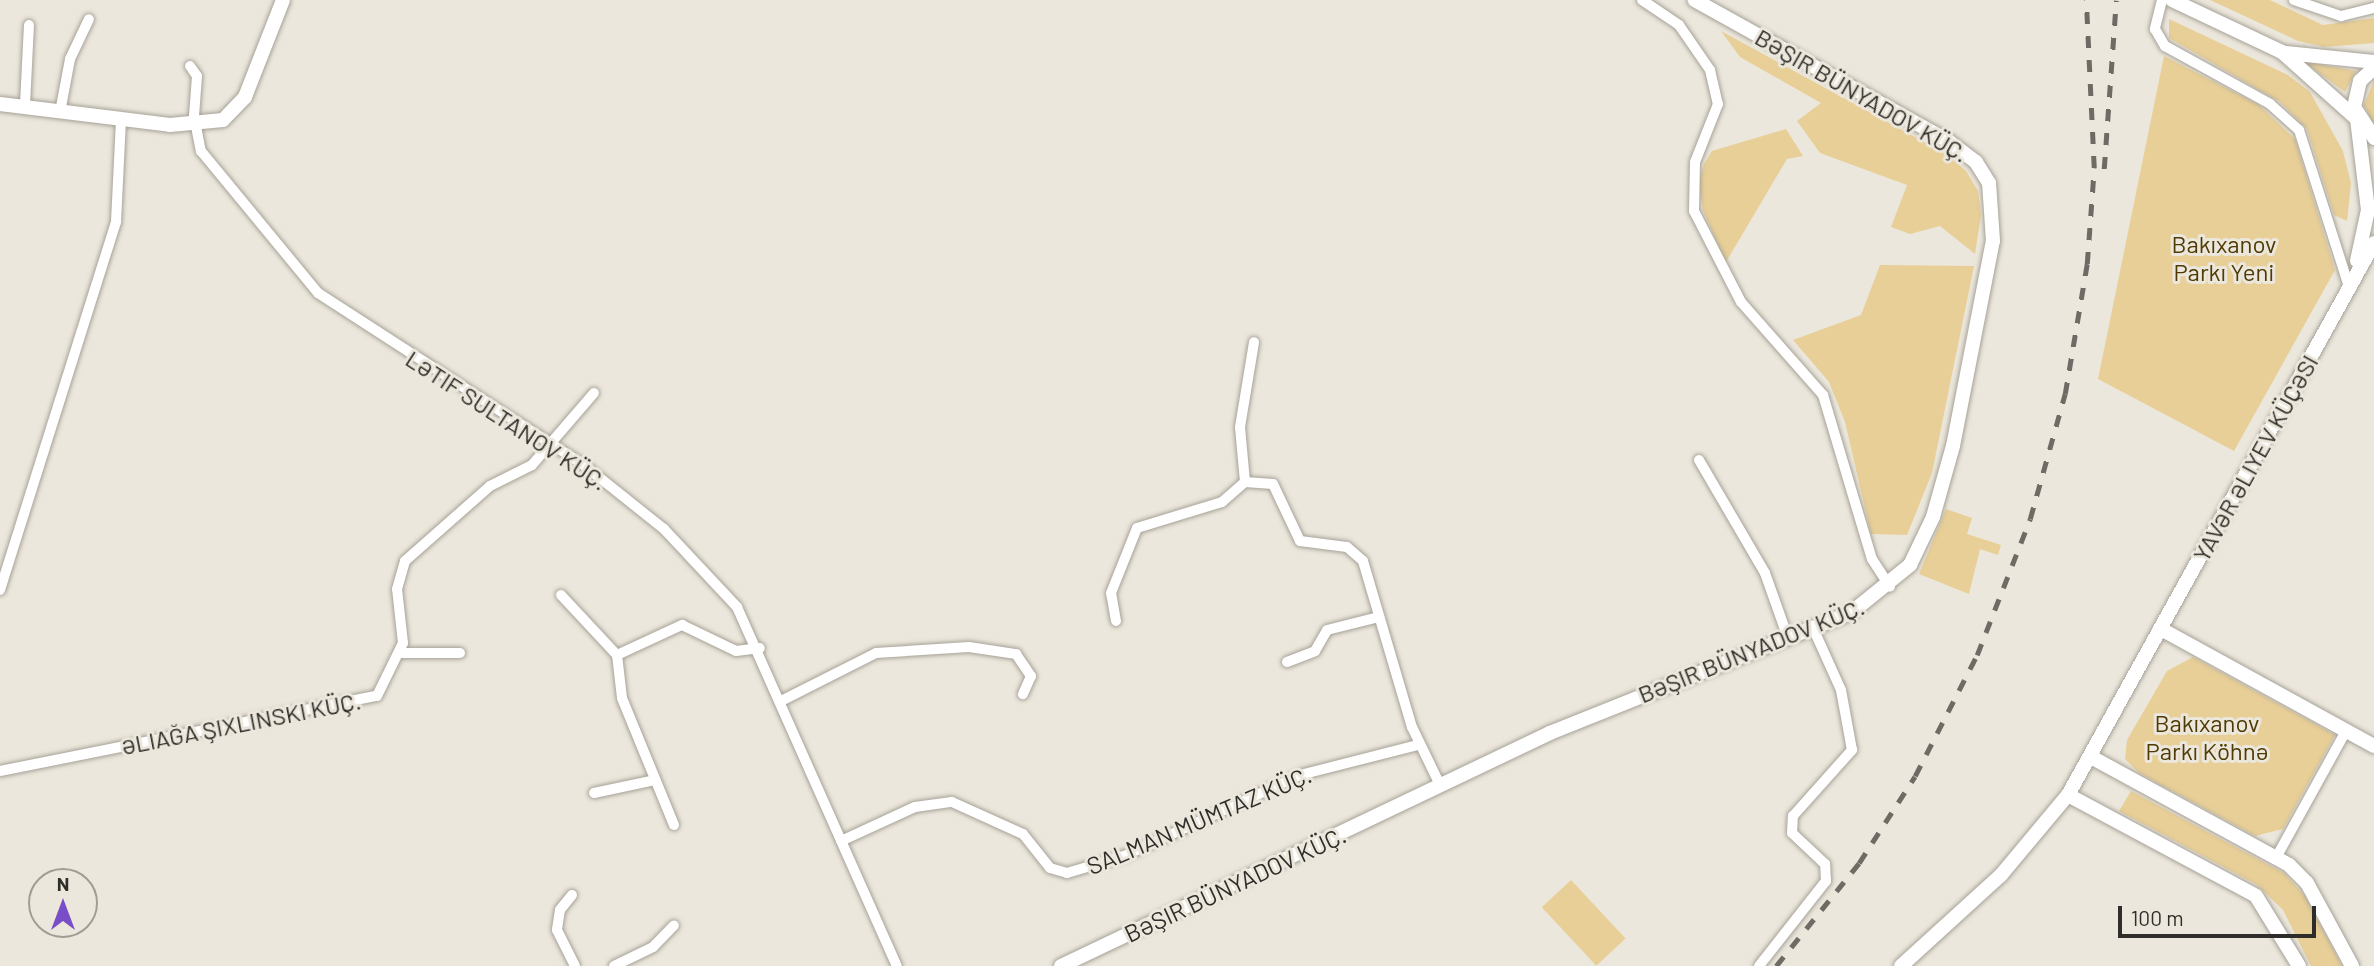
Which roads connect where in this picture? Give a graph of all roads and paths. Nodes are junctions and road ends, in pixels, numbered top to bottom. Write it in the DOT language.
graph roads {
  1 [pos="283,0"];
  2 [pos="1642,0"];
  3 [pos="1695,0"];
  4 [pos="2162,0"];
  5 [pos="2172,0"];
  6 [pos="2294,0"];
  7 [pos="2374,8"];
  8 [pos="89,19"];
  9 [pos="29,25"];
  10 [pos="2281,52"];
  11 [pos="2374,62"];
  12 [pos="190,66"];
  13 [pos="2374,68"];
  14 [pos="0,104"];
  15 [pos="25,104"];
  16 [pos="61,107"];
  17 [pos="121,118"];
  18 [pos="2357,120"];
  19 [pos="195,125"];
  20 [pos="2374,138"];
  21 [pos="2374,243"];
  22 [pos="2349,287"];
  23 [pos="1254,342"];
  24 [pos="594,393"];
  25 [pos="551,444"];
  26 [pos="1699,460"];
  27 [pos="1245,482"];
  28 [pos="1890,587"];
  29 [pos="0,590"];
  30 [pos="561,595"];
  31 [pos="1379,617"];
  32 [pos="1116,621"];
  33 [pos="1813,628"];
  34 [pos="2161,629"];
  35 [pos="1788,638"];
  36 [pos="760,648"];
  37 [pos="401,653"];
  38 [pos="460,653"];
  39 [pos="617,655"];
  40 [pos="1287,662"];
  41 [pos="1023,694"];
  42 [pos="783,700"];
  43 [pos="2346,731"];
  44 [pos="1418,745"];
  45 [pos="2374,746"];
  46 [pos="2091,757"];
  47 [pos="0,771"];
  48 [pos="655,780"];
  49 [pos="1440,785"];
  50 [pos="594,793"];
  51 [pos="2068,795"];
  52 [pos="674,825"];
  53 [pos="841,841"];
  54 [pos="2277,856"];
  55 [pos="572,895"];
  56 [pos="674,925"];
  57 [pos="575,966"];
  58 [pos="614,966"];
  59 [pos="897,966"];
  60 [pos="1061,966"];
  61 [pos="1759,966"];
  62 [pos="1901,966"];
  63 [pos="2299,966"];
  64 [pos="2351,966"];
  1 -- 19 [label="street"];
  2 -- 28 [label="street"];
  3 -- 28 [label="street, BƏŞIR BÜNYADOV KÜÇ."];
  4 -- 22 [label="street"];
  5 -- 10 [label="street"];
  6 -- 7 [label="street"];
  8 -- 16 [label="street"];
  9 -- 15 [label="street"];
  10 -- 11 [label="street"];
  10 -- 18 [label="street"];
  12 -- 19 [label="street"];
  13 -- 18 [label="street"];
  14 -- 15 [label="street"];
  15 -- 16 [label="street"];
  16 -- 17 [label="street"];
  17 -- 19 [label="street"];
  17 -- 29 [label="street"];
  18 -- 20 [label="street"];
  18 -- 22 [label="street"];
  19 -- 25 [label="street, LƏTIF SULTANOV KÜÇ."];
  21 -- 22 [label="street"];
  22 -- 34 [label="street, YAVƏR ƏLIYEV KÜÇƏSI"];
  23 -- 27 [label="street"];
  24 -- 25 [label="street"];
  25 -- 36 [label="street, LƏTIF SULTANOV KÜÇ."];
  25 -- 37 [label="street"];
  26 -- 35 [label="street"];
  27 -- 31 [label="street"];
  27 -- 32 [label="street"];
  28 -- 33 [label="street, BƏŞIR BÜNYADOV KÜÇ."];
  30 -- 39 [label="street"];
  31 -- 40 [label="street"];
  31 -- 44 [label="street"];
  33 -- 35 [label="street, BƏŞIR BÜNYADOV KÜÇ."];
  33 -- 61 [label="street"];
  34 -- 43 [label="street"];
  34 -- 46 [label="street, YAVƏR ƏLIYEV KÜÇƏSI"];
  35 -- 49 [label="street, BƏŞIR BÜNYADOV KÜÇ."];
  36 -- 39 [label="street"];
  36 -- 42 [label="street, LƏTIF SULTANOV KÜÇ."];
  37 -- 38 [label="street"];
  37 -- 47 [label="street"];
  39 -- 48 [label="street"];
  41 -- 42 [label="street"];
  42 -- 53 [label="street, LƏTIF SULTANOV KÜÇ."];
  43 -- 45 [label="street"];
  43 -- 54 [label="street"];
  44 -- 49 [label="street"];
  44 -- 53 [label="street, SALMAN MÜMTAZ KÜÇ."];
  46 -- 51 [label="street, YAVƏR ƏLIYEV KÜÇƏSI"];
  46 -- 54 [label="street"];
  48 -- 50 [label="street"];
  48 -- 52 [label="street"];
  49 -- 60 [label="street, BƏŞIR BÜNYADOV KÜÇ."];
  51 -- 62 [label="street, YAVƏR ƏLIYEV KÜÇƏSI"];
  51 -- 63 [label="street"];
  53 -- 59 [label="street, LƏTIF SULTANOV KÜÇ."];
  54 -- 64 [label="street"];
  55 -- 57 [label="street"];
  56 -- 58 [label="street"];
}
